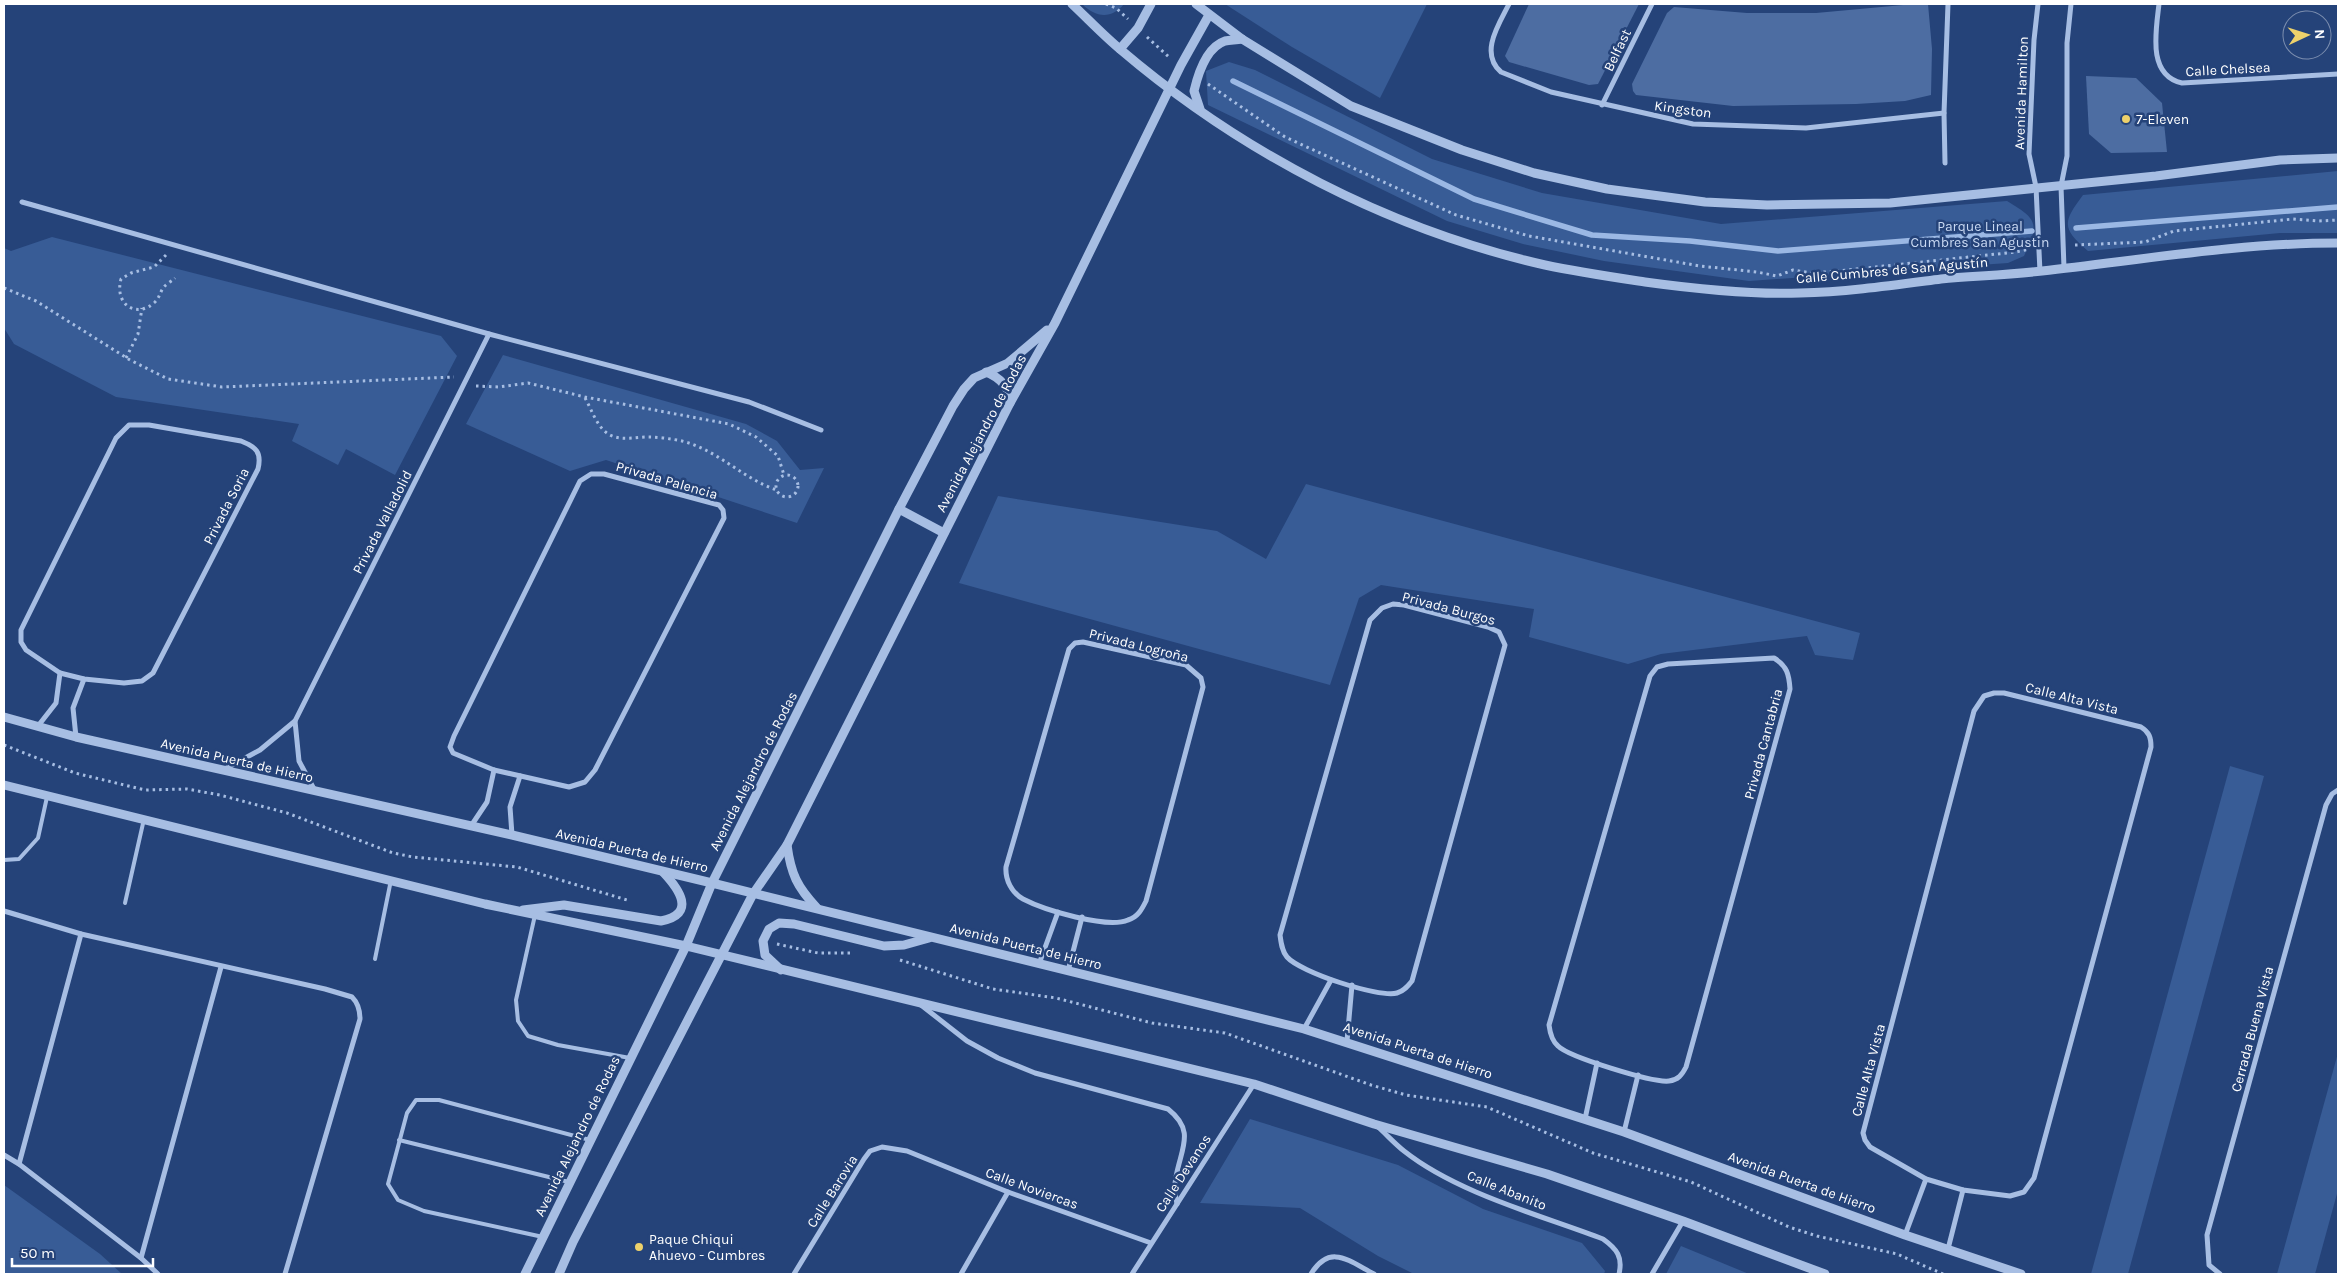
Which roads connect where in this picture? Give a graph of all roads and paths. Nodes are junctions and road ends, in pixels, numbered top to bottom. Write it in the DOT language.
graph roads {
  1 [pos="1072,4"];
  2 [pos="1152,4"];
  3 [pos="1196,4"];
  4 [pos="1509,4"];
  5 [pos="1652,4"];
  6 [pos="1948,4"];
  7 [pos="2038,4"];
  8 [pos="2071,4"];
  9 [pos="2159,4"];
  10 [pos="1209,15"];
  11 [pos="1242,39"];
  12 [pos="1120,49"];
  13 [pos="2338,74"];
  14 [pos="1170,89"];
  15 [pos="1602,105"];
  16 [pos="1200,110"];
  17 [pos="1944,113"];
  18 [pos="2338,158"];
  19 [pos="1945,163"];
  20 [pos="2062,186"];
  21 [pos="2036,188"];
  22 [pos="22,202"];
  23 [pos="2338,243"];
  24 [pos="176,246"];
  25 [pos="2064,268"];
  26 [pos="2040,272"];
  27 [pos="176,278"];
  28 [pos="4,288"];
  29 [pos="142,308"];
  30 [pos="1055,323"];
  31 [pos="489,334"];
  32 [pos="126,358"];
  33 [pos="986,372"];
  34 [pos="465,382"];
  35 [pos="584,397"];
  36 [pos="1010,403"];
  37 [pos="821,430"];
  38 [pos="784,475"];
  39 [pos="777,490"];
  40 [pos="899,509"];
  41 [pos="944,533"];
  42 [pos="60,673"];
  43 [pos="84,680"];
  44 [pos="4,717"];
  45 [pos="295,721"];
  46 [pos="38,726"];
  47 [pos="76,737"];
  48 [pos="4,745"];
  49 [pos="223,770"];
  50 [pos="494,770"];
  51 [pos="520,776"];
  52 [pos="4,785"];
  53 [pos="2338,790"];
  54 [pos="315,791"];
  55 [pos="47,795"];
  56 [pos="144,819"];
  57 [pos="471,826"];
  58 [pos="512,835"];
  59 [pos="787,846"];
  60 [pos="4,860"];
  61 [pos="663,872"];
  62 [pos="390,880"];
  63 [pos="712,883"];
  64 [pos="754,894"];
  65 [pos="631,901"];
  66 [pos="125,903"];
  67 [pos="818,909"];
  68 [pos="517,910"];
  69 [pos="4,911"];
  70 [pos="1058,912"];
  71 [pos="535,914"];
  72 [pos="1082,917"];
  73 [pos="82,934"];
  74 [pos="931,938"];
  75 [pos="763,941"];
  76 [pos="686,946"];
  77 [pos="852,953"];
  78 [pos="721,956"];
  79 [pos="375,959"];
  80 [pos="895,959"];
  81 [pos="1039,964"];
  82 [pos="222,967"];
  83 [pos="782,971"];
  84 [pos="1068,971"];
  85 [pos="1331,980"];
  86 [pos="1352,985"];
  87 [pos="917,1001"];
  88 [pos="1304,1029"];
  89 [pos="1347,1041"];
  90 [pos="630,1058"];
  91 [pos="1597,1063"];
  92 [pos="1638,1075"];
  93 [pos="1254,1084"];
  94 [pos="1584,1119"];
  95 [pos="1374,1124"];
  96 [pos="1624,1132"];
  97 [pos="399,1140"];
  98 [pos="590,1140"];
  99 [pos="907,1151"];
  100 [pos="4,1155"];
  101 [pos="19,1164"];
  102 [pos="1926,1179"];
  103 [pos="570,1182"];
  104 [pos="1964,1190"];
  105 [pos="1008,1192"];
  106 [pos="1176,1204"];
  107 [pos="1683,1221"];
  108 [pos="1906,1235"];
  109 [pos="543,1236"];
  110 [pos="1151,1242"];
  111 [pos="1948,1249"];
  112 [pos="141,1258"];
  113 [pos="1807,1267"];
  114 [pos="158,1274"];
  115 [pos="285,1274"];
  116 [pos="526,1274"];
  117 [pos="559,1274"];
  118 [pos="794,1274"];
  119 [pos="960,1274"];
  120 [pos="1132,1274"];
  121 [pos="1311,1274"];
  122 [pos="1374,1274"];
  123 [pos="1619,1274"];
  124 [pos="1652,1274"];
  125 [pos="1814,1274"];
  126 [pos="1826,1274"];
  127 [pos="1943,1274"];
  128 [pos="2021,1274"];
  129 [pos="2220,1274"];
  1 -- 12 [label="street, Calle Cumbres de San Agustín"];
  2 -- 12 [label="street"];
  3 -- 10 [label="street"];
  4 -- 15 [label="street, Kingston"];
  5 -- 15 [label="street, Belfast"];
  6 -- 17 [label="street"];
  7 -- 21 [label="street, Avenida Hamilton"];
  8 -- 20 [label="street"];
  9 -- 13 [label="street, Calle Chelsea"];
  10 -- 11 [label="street"];
  10 -- 14 [label="street, Avenida Alejandro de Rodas"];
  11 -- 16 [label="street"];
  11 -- 21 [label="street"];
  12 -- 14 [label="street, Calle Cumbres de San Agustín"];
  14 -- 16 [label="street, Calle Cumbres de San Agustín"];
  14 -- 30 [label="street, Avenida Alejandro de Rodas"];
  15 -- 17 [label="street, Kingston"];
  16 -- 26 [label="street, Calle Cumbres de San Agustín"];
  17 -- 19 [label="street"];
  18 -- 20 [label="street"];
  20 -- 21 [label="street"];
  20 -- 25 [label="street"];
  21 -- 26 [label="street, Avenida Hamilton"];
  22 -- 24 [label="street"];
  23 -- 25 [label="street, Calle Cumbres de San Agustín"];
  24 -- 29 [label="path"];
  24 -- 31 [label="street"];
  25 -- 26 [label="street, Calle Cumbres de San Agustín"];
  27 -- 29 [label="path"];
  28 -- 32 [label="path"];
  29 -- 32 [label="path"];
  30 -- 33 [label="street, Avenida Alejandro de Rodas"];
  30 -- 36 [label="street, Avenida Alejandro de Rodas"];
  31 -- 34 [label="street, Privada Valladolid"];
  31 -- 37 [label="street"];
  32 -- 34 [label="path"];
  33 -- 36 [label="street"];
  33 -- 40 [label="street, Avenida Alejandro de Rodas"];
  34 -- 35 [label="path"];
  34 -- 45 [label="street, Privada Valladolid"];
  35 -- 38 [label="path"];
  35 -- 39 [label="path"];
  36 -- 41 [label="street, Avenida Alejandro de Rodas"];
  38 -- 39 [label="path"];
  38 -- 39 [label="path"];
  40 -- 41 [label="street"];
  40 -- 63 [label="street, Avenida Alejandro de Rodas"];
  41 -- 59 [label="street, Avenida Alejandro de Rodas"];
  42 -- 43 [label="street, Privada Soria"];
  42 -- 43 [label="street, Privada Soria"];
  42 -- 46 [label="street"];
  43 -- 47 [label="street"];
  44 -- 46 [label="street, Avenida Puerta de Hierro"];
  45 -- 49 [label="street, Privada Valladolid"];
  45 -- 54 [label="street"];
  46 -- 47 [label="street, Avenida Puerta de Hierro"];
  47 -- 49 [label="street, Avenida Puerta de Hierro"];
  48 -- 65 [label="path"];
  49 -- 54 [label="street, Avenida Puerta de Hierro"];
  50 -- 51 [label="street, Privada Palencia"];
  50 -- 51 [label="street, Privada Palencia"];
  50 -- 57 [label="street"];
  51 -- 58 [label="street"];
  52 -- 55 [label="street"];
  53 -- 129 [label="street, Cerrada Buena Vista"];
  54 -- 57 [label="street, Avenida Puerta de Hierro"];
  55 -- 56 [label="street"];
  55 -- 60 [label="lane"];
  56 -- 62 [label="street"];
  56 -- 66 [label="lane"];
  57 -- 58 [label="street, Avenida Puerta de Hierro"];
  58 -- 61 [label="street, Avenida Puerta de Hierro"];
  59 -- 64 [label="street, Avenida Alejandro de Rodas"];
  59 -- 67 [label="street"];
  61 -- 63 [label="street, Avenida Puerta de Hierro"];
  61 -- 68 [label="street"];
  62 -- 68 [label="street"];
  62 -- 79 [label="lane"];
  63 -- 64 [label="street, Avenida Puerta de Hierro"];
  63 -- 76 [label="street, Avenida Alejandro de Rodas"];
  64 -- 67 [label="street, Avenida Puerta de Hierro"];
  64 -- 78 [label="street, Avenida Alejandro de Rodas"];
  67 -- 74 [label="street, Avenida Puerta de Hierro"];
  68 -- 71 [label="street"];
  69 -- 73 [label="street"];
  70 -- 72 [label="street, Privada Logroña"];
  70 -- 72 [label="street, Privada Logroña"];
  70 -- 81 [label="street"];
  71 -- 76 [label="street"];
  71 -- 90 [label="lane"];
  72 -- 84 [label="street"];
  73 -- 82 [label="street"];
  73 -- 101 [label="street"];
  74 -- 75 [label="street"];
  74 -- 81 [label="street, Avenida Puerta de Hierro"];
  75 -- 77 [label="path"];
  75 -- 83 [label="street"];
  76 -- 78 [label="street"];
  76 -- 90 [label="street, Avenida Alejandro de Rodas"];
  78 -- 83 [label="street"];
  78 -- 117 [label="street, Avenida Alejandro de Rodas"];
  80 -- 127 [label="path"];
  81 -- 84 [label="street, Avenida Puerta de Hierro"];
  82 -- 112 [label="street"];
  82 -- 115 [label="street"];
  83 -- 87 [label="street"];
  84 -- 88 [label="street, Avenida Puerta de Hierro"];
  85 -- 86 [label="street, Privada Burgos"];
  85 -- 86 [label="street, Privada Burgos"];
  85 -- 88 [label="street"];
  86 -- 89 [label="street"];
  87 -- 93 [label="street"];
  87 -- 106 [label="street"];
  88 -- 89 [label="street, Avenida Puerta de Hierro"];
  89 -- 94 [label="street, Avenida Puerta de Hierro"];
  90 -- 98 [label="street, Avenida Alejandro de Rodas"];
  91 -- 92 [label="street, Privada Cantabria"];
  91 -- 92 [label="street, Privada Cantabria"];
  91 -- 94 [label="street"];
  92 -- 96 [label="street"];
  93 -- 95 [label="street"];
  93 -- 106 [label="street, Calle Devanos"];
  94 -- 96 [label="street, Avenida Puerta de Hierro"];
  95 -- 107 [label="street"];
  95 -- 123 [label="street, Calle Abanito"];
  96 -- 108 [label="street, Avenida Puerta de Hierro"];
  97 -- 98 [label="lane"];
  97 -- 103 [label="lane"];
  97 -- 109 [label="lane"];
  98 -- 103 [label="street, Avenida Alejandro de Rodas"];
  99 -- 105 [label="street, Calle Noviercas"];
  99 -- 118 [label="street, Calle Barovia"];
  100 -- 101 [label="street"];
  101 -- 112 [label="street"];
  102 -- 104 [label="street, Calle Alta Vista"];
  102 -- 104 [label="street, Calle Alta Vista"];
  102 -- 108 [label="street"];
  103 -- 109 [label="street, Avenida Alejandro de Rodas"];
  104 -- 111 [label="street"];
  105 -- 110 [label="street, Calle Noviercas"];
  105 -- 119 [label="street"];
  106 -- 110 [label="street, Calle Devanos"];
  107 -- 113 [label="street"];
  107 -- 124 [label="street"];
  108 -- 111 [label="street, Avenida Puerta de Hierro"];
  109 -- 116 [label="street, Avenida Alejandro de Rodas"];
  110 -- 120 [label="street, Calle Devanos"];
  111 -- 128 [label="street, Avenida Puerta de Hierro"];
  112 -- 114 [label="street"];
  113 -- 125 [label="street"];
  113 -- 126 [label="street"];
  121 -- 122 [label="street"];
}
